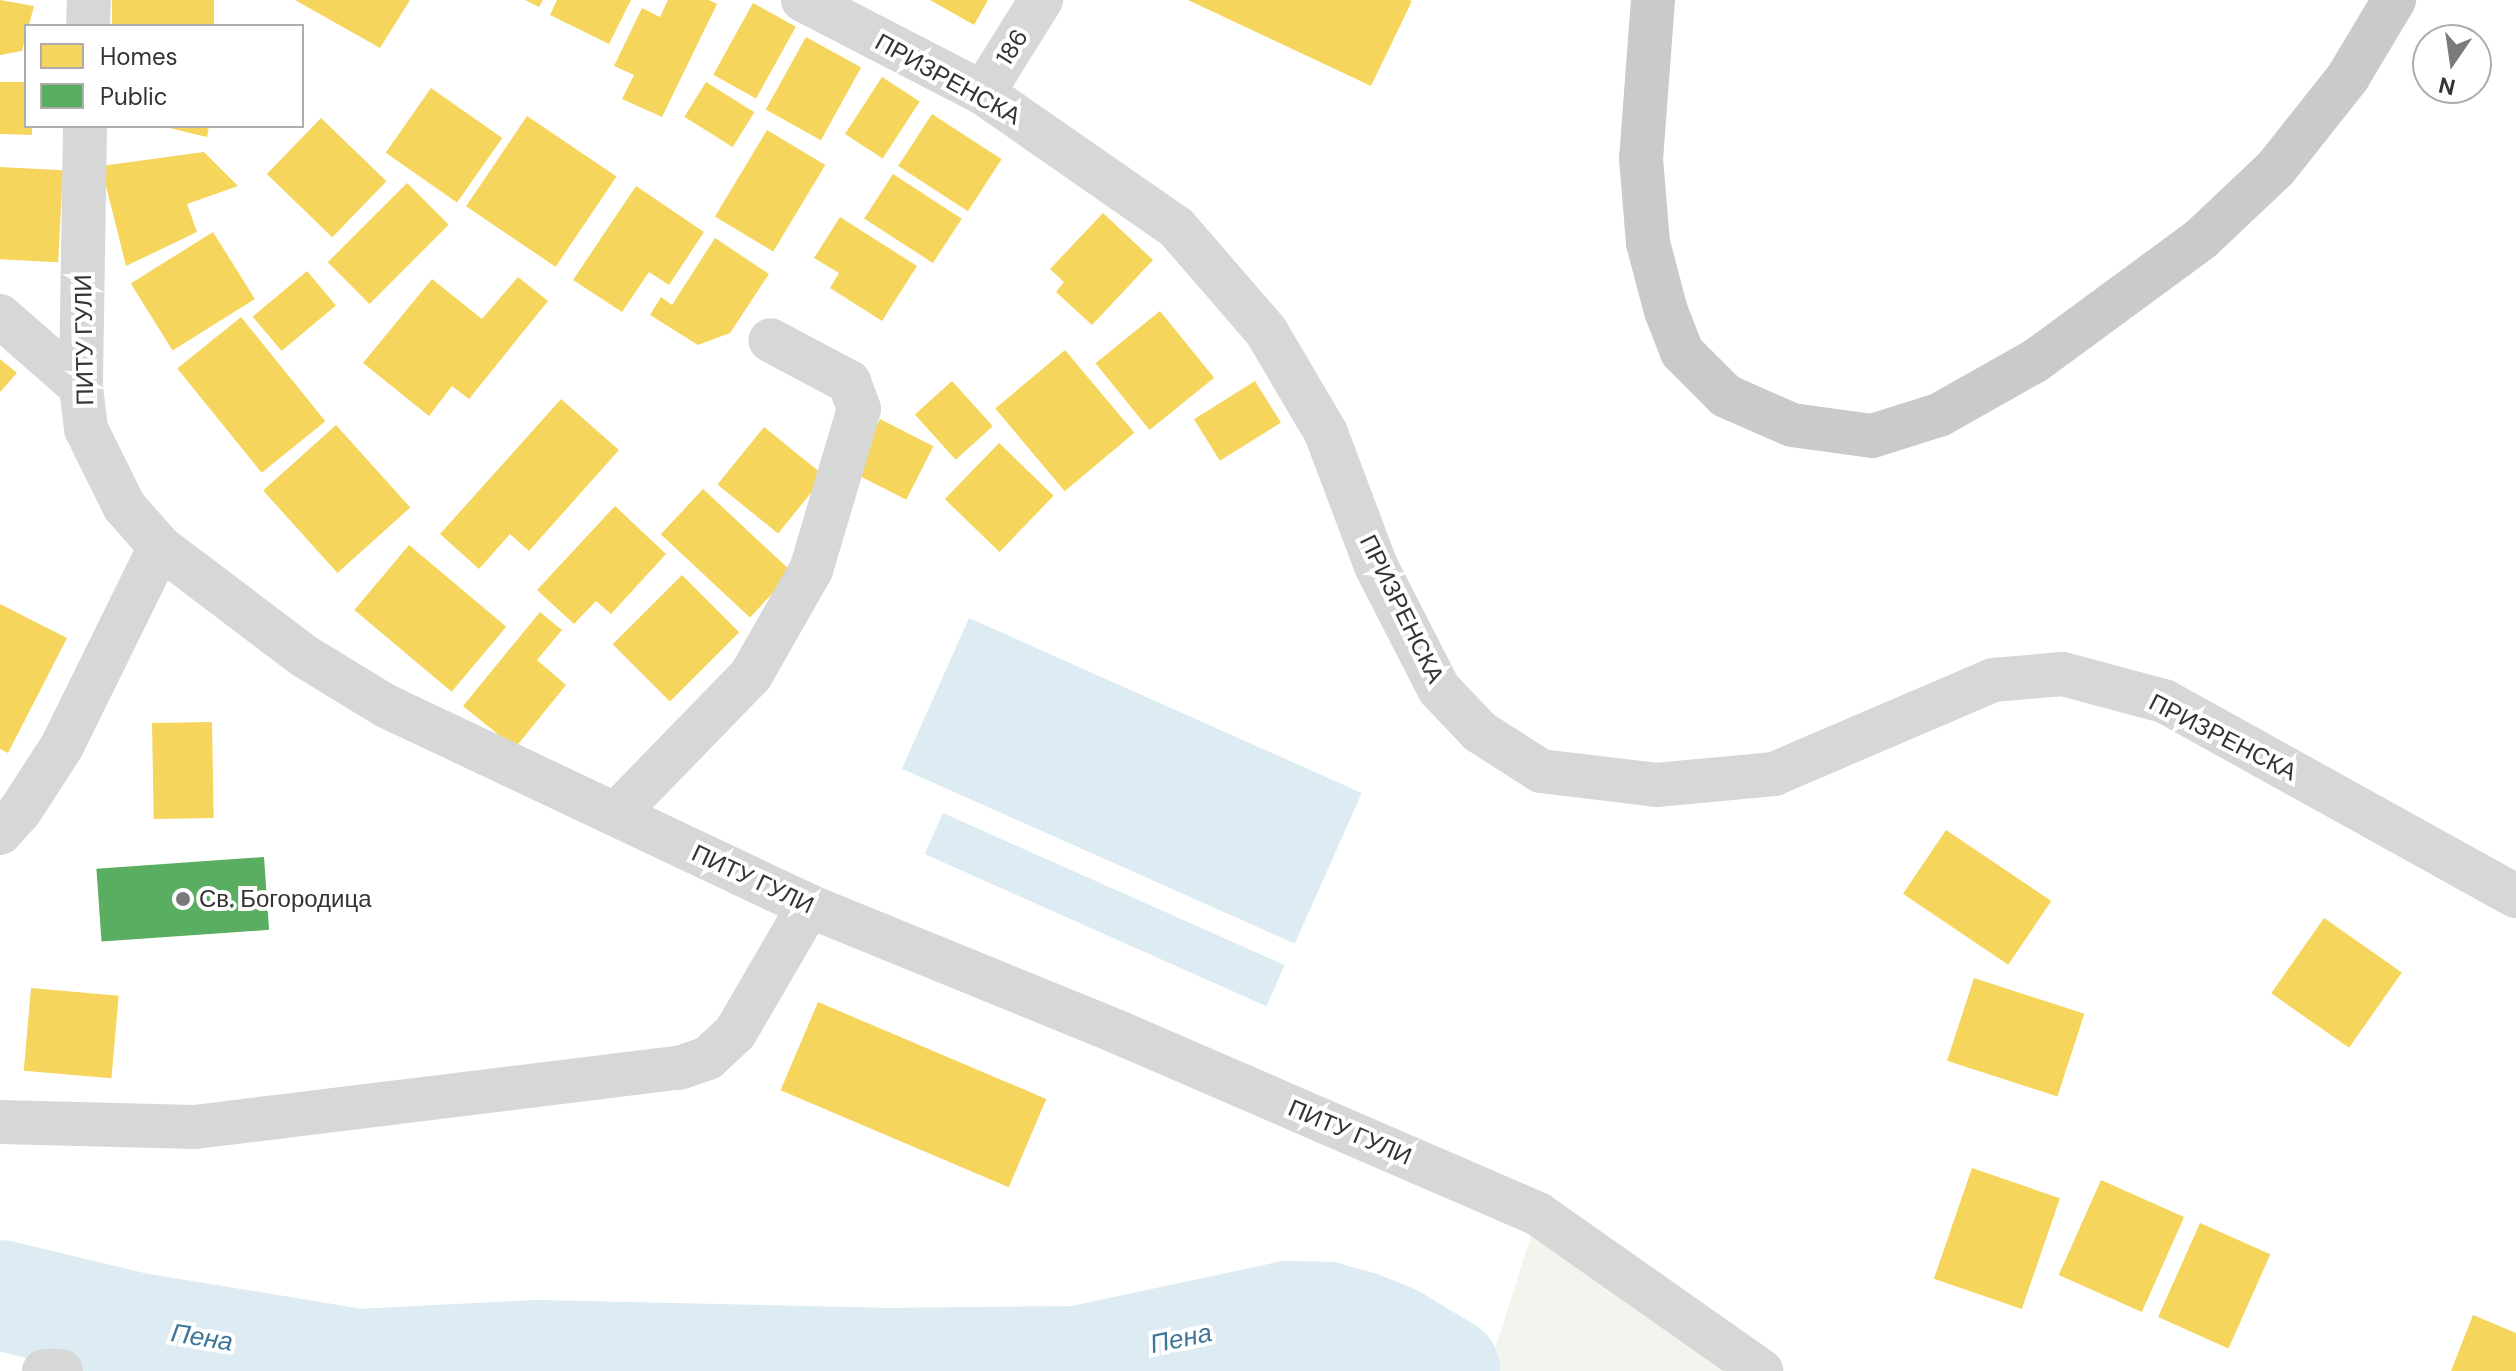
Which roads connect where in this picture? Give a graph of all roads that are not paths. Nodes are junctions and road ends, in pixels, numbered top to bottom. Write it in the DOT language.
graph roads {
  1 [pos="89,0"];
  2 [pos="803,0"];
  3 [pos="1041,0"];
  4 [pos="1653,0"];
  5 [pos="2394,0"];
  6 [pos="88,24"];
  7 [pos="983,93"];
  8 [pos="85,128"];
  9 [pos="0,316"];
  10 [pos="770,340"];
  11 [pos="81,387"];
  12 [pos="160,547"];
  13 [pos="616,814"];
  14 [pos="0,833"];
  15 [pos="2516,896"];
  16 [pos="809,906"];
  17 [pos="0,1122"];
  18 [pos="44,1371"];
  19 [pos="61,1371"];
  20 [pos="1761,1371"];
  1 -- 6 [label="street"];
  2 -- 7 [label="street, ПРИЗРЕНСКА"];
  3 -- 7 [label="street, 186"];
  4 -- 5 [label="main road"];
  7 -- 15 [label="street, ПРИЗРЕНСКА"];
  8 -- 11 [label="street, ПИТУ ГУЛИ"];
  9 -- 11 [label="street"];
  10 -- 13 [label="street"];
  11 -- 12 [label="street, ПИТУ ГУЛИ"];
  12 -- 13 [label="street, ПИТУ ГУЛИ"];
  12 -- 14 [label="street"];
  13 -- 16 [label="street, ПИТУ ГУЛИ"];
  16 -- 17 [label="street"];
  16 -- 20 [label="street, ПИТУ ГУЛИ"];
  18 -- 19 [label="street"];
}
